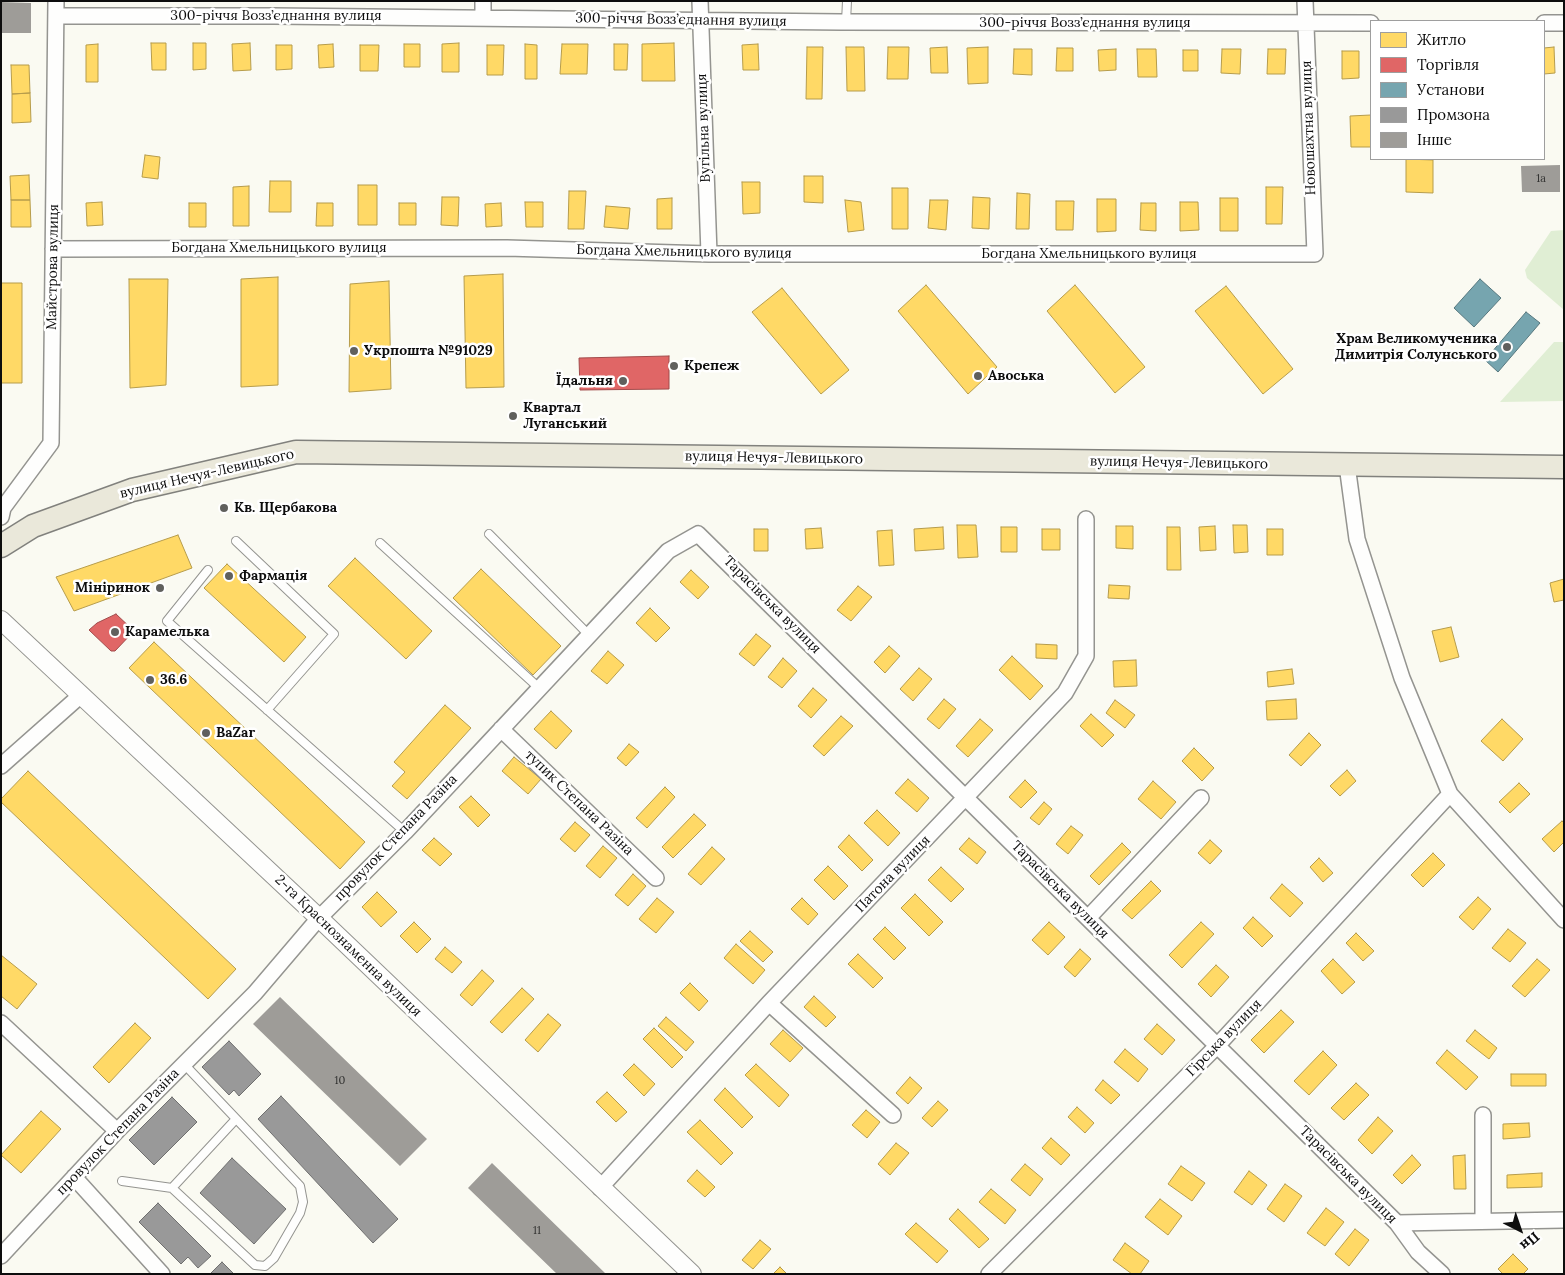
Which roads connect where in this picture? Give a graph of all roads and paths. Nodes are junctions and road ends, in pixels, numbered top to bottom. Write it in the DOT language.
graph roads {
  1 [pos="483,1"];
  2 [pos="700,1"];
  3 [pos="847,1"];
  4 [pos="1305,1"];
  5 [pos="274,8"];
  6 [pos="56,9"];
  7 [pos="483,18"];
  8 [pos="700,21"];
  9 [pos="846,22"];
  10 [pos="1305,23"];
  11 [pos="1370,23"];
  12 [pos="1545,23"];
  13 [pos="1564,23"];
  14 [pos="54,249"];
  15 [pos="709,254"];
  16 [pos="1315,254"];
  17 [pos="1347,465"];
  18 [pos="1564,467"];
  19 [pos="1,518"];
  20 [pos="1086,519"];
  21 [pos="489,534"];
  22 [pos="236,541"];
  23 [pos="380,543"];
  24 [pos="1,546"];
  25 [pos="668,551"];
  26 [pos="208,570"];
  27 [pos="1,620"];
  28 [pos="589,635"];
  29 [pos="540,688"];
  30 [pos="80,695"];
  31 [pos="267,710"];
  32 [pos="501,729"];
  33 [pos="1,766"];
  34 [pos="1450,794"];
  35 [pos="966,798"];
  36 [pos="1201,798"];
  37 [pos="405,832"];
  38 [pos="656,878"];
  39 [pos="319,918"];
  40 [pos="1088,918"];
  41 [pos="1564,920"];
  42 [pos="769,1003"];
  43 [pos="1,1023"];
  44 [pos="1218,1046"];
  45 [pos="184,1064"];
  46 [pos="894,1115"];
  47 [pos="1483,1115"];
  48 [pos="236,1119"];
  49 [pos="117,1131"];
  50 [pos="74,1177"];
  51 [pos="122,1181"];
  52 [pos="172,1188"];
  53 [pos="600,1188"];
  54 [pos="1564,1220"];
  55 [pos="1483,1221"];
  56 [pos="1396,1223"];
  57 [pos="1,1256"];
  58 [pos="162,1274"];
  59 [pos="692,1274"];
  60 [pos="989,1274"];
  61 [pos="1442,1274"];
  1 -- 7 [label="street"];
  2 -- 8 [label="street, Вугільна вулиця"];
  3 -- 9 [label="lane"];
  4 -- 10 [label="street, Новошахтна вулиця"];
  5 -- 6 [label="street, 300-річчя Возз’єднання вулиця"];
  5 -- 7 [label="street, 300-річчя Возз’єднання вулиця"];
  6 -- 14 [label="street, Майстрова вулиця"];
  7 -- 8 [label="street, 300-річчя Возз’єднання вулиця"];
  8 -- 9 [label="street, 300-річчя Возз’єднання вулиця"];
  8 -- 15 [label="street, Вугільна вулиця"];
  9 -- 10 [label="street, 300-річчя Возз’єднання вулиця"];
  10 -- 11 [label="street, 300-річчя Возз’єднання вулиця"];
  10 -- 16 [label="street, Новошахтна вулиця"];
  12 -- 13 [label="street"];
  14 -- 15 [label="street, Богдана Хмельницького вулиця"];
  14 -- 19 [label="street, Майстрова вулиця"];
  15 -- 16 [label="street, Богдана Хмельницького вулиця"];
  17 -- 18 [label="main road, вулиця Нечуя-Левицького"];
  17 -- 24 [label="main road, вулиця Нечуя-Левицького"];
  17 -- 34 [label="street"];
  20 -- 35 [label="street, Патона вулиця"];
  21 -- 28 [label="lane"];
  22 -- 31 [label="lane"];
  23 -- 29 [label="lane"];
  25 -- 28 [label="street, провулок Степана Разіна"];
  25 -- 35 [label="street, Тарасівська вулиця"];
  26 -- 31 [label="lane"];
  27 -- 30 [label="street, 2-га Краснознаменна вулиця"];
  28 -- 29 [label="street, провулок Степана Разіна"];
  29 -- 32 [label="street, провулок Степана Разіна"];
  30 -- 33 [label="street"];
  30 -- 39 [label="street, 2-га Краснознаменна вулиця"];
  31 -- 37 [label="lane"];
  32 -- 37 [label="street, провулок Степана Разіна"];
  32 -- 38 [label="street, тупик Степана Разіна"];
  34 -- 41 [label="street"];
  34 -- 44 [label="street, Гірська вулиця"];
  35 -- 40 [label="street, Тарасівська вулиця"];
  35 -- 42 [label="street, Патона вулиця"];
  36 -- 40 [label="street"];
  37 -- 39 [label="street, провулок Степана Разіна"];
  39 -- 45 [label="street, провулок Степана Разіна"];
  39 -- 53 [label="street, 2-га Краснознаменна вулиця"];
  40 -- 44 [label="street, Тарасівська вулиця"];
  42 -- 46 [label="street"];
  42 -- 53 [label="street, Патона вулиця"];
  43 -- 49 [label="street"];
  44 -- 56 [label="street, Тарасівська вулиця"];
  44 -- 60 [label="street, Гірська вулиця"];
  45 -- 48 [label="lane"];
  45 -- 49 [label="street, провулок Степана Разіна"];
  47 -- 55 [label="street"];
  48 -- 52 [label="lane"];
  48 -- 52 [label="lane"];
  49 -- 50 [label="street, провулок Степана Разіна"];
  50 -- 57 [label="street, провулок Степана Разіна"];
  50 -- 58 [label="street"];
  51 -- 52 [label="lane"];
  53 -- 59 [label="street, 2-га Краснознаменна вулиця"];
  54 -- 55 [label="street"];
  55 -- 56 [label="street"];
  56 -- 61 [label="street, Тарасівська вулиця"];
}
